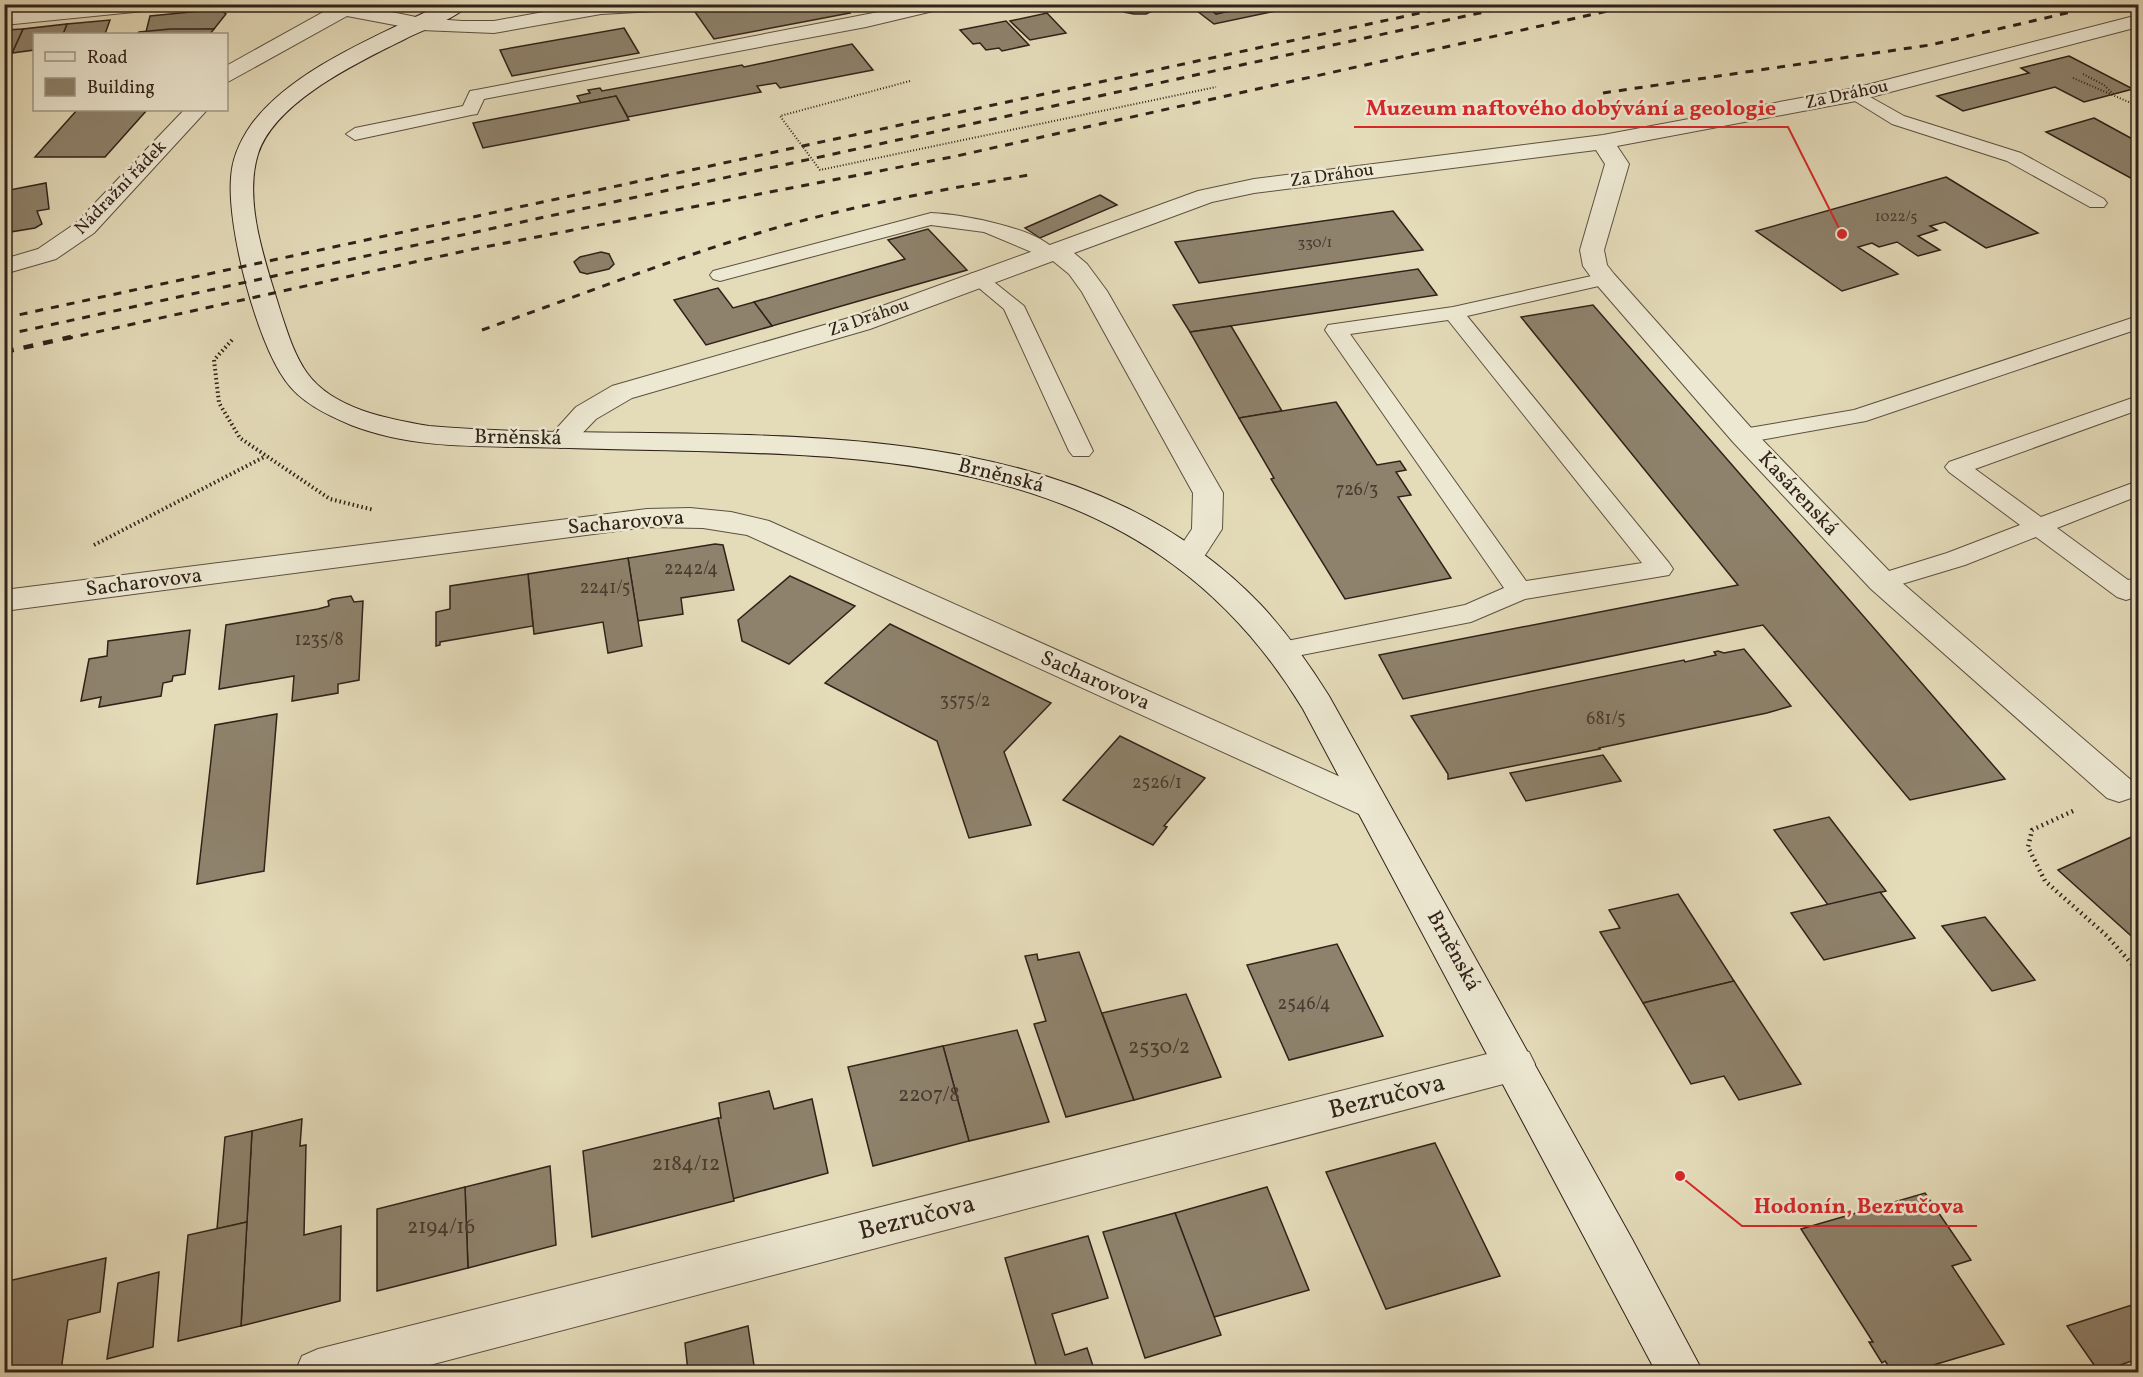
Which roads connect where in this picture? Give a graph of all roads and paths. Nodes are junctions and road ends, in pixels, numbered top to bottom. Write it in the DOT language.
graph roads {
  1 [pos="154,4"];
  2 [pos="319,4"];
  3 [pos="459,4"];
  4 [pos="673,4"];
  5 [pos="944,4"];
  6 [pos="347,7"];
  7 [pos="4,19"];
  8 [pos="2139,21"];
  9 [pos="421,24"];
  10 [pos="2076,71"];
  11 [pos="228,75"];
  12 [pos="910,81"];
  13 [pos="1216,87"];
  14 [pos="1856,94"];
  15 [pos="2139,105"];
  16 [pos="195,111"];
  17 [pos="356,134"];
  18 [pos="1603,142"];
  19 [pos="2097,202"];
  20 [pos="1051,251"];
  21 [pos="4,267"];
  22 [pos="720,275"];
  23 [pos="977,278"];
  24 [pos="1605,279"];
  25 [pos="1453,313"];
  26 [pos="2139,322"];
  27 [pos="236,334"];
  28 [pos="2139,403"];
  29 [pos="1743,436"];
  30 [pos="561,440"];
  31 [pos="1081,451"];
  32 [pos="267,456"];
  33 [pos="2139,488"];
  34 [pos="375,511"];
  35 [pos="2038,527"];
  36 [pos="90,548"];
  37 [pos="1187,559"];
  38 [pos="1882,582"];
  39 [pos="2139,586"];
  40 [pos="1519,591"];
  41 [pos="4,601"];
  42 [pos="1281,650"];
  43 [pos="2119,789"];
  44 [pos="1371,805"];
  45 [pos="2139,971"];
  46 [pos="1515,1065"];
  47 [pos="318,1372"];
  48 [pos="1680,1372"];
  1 -- 7 [label="street"];
  2 -- 6 [label="street"];
  3 -- 9 [label="street, Brněnská"];
  4 -- 9 [label="street"];
  5 -- 17 [label="lane"];
  6 -- 9 [label="street"];
  6 -- 11 [label="street"];
  8 -- 14 [label="street, Za Dráhou"];
  9 -- 30 [label="street, Brněnská"];
  10 -- 15 [label="path"];
  12 -- 13 [label="path"];
  14 -- 18 [label="street, Za Dráhou"];
  14 -- 19 [label="lane"];
  16 -- 21 [label="street, Nádražní řádek"];
  18 -- 20 [label="street, Za Dráhou"];
  18 -- 24 [label="street, Kasárenská"];
  20 -- 22 [label="lane"];
  20 -- 23 [label="street, Za Dráhou"];
  20 -- 37 [label="street"];
  23 -- 30 [label="street, Za Dráhou"];
  23 -- 31 [label="lane"];
  24 -- 25 [label="lane"];
  24 -- 29 [label="street, Kasárenská"];
  25 -- 40 [label="lane"];
  25 -- 40 [label="lane"];
  26 -- 29 [label="lane"];
  27 -- 32 [label="path"];
  28 -- 35 [label="lane"];
  29 -- 38 [label="street, Kasárenská"];
  30 -- 37 [label="street, Brněnská"];
  32 -- 34 [label="path"];
  32 -- 36 [label="path"];
  33 -- 35 [label="lane"];
  35 -- 38 [label="lane"];
  35 -- 39 [label="lane"];
  37 -- 42 [label="street, Brněnská"];
  38 -- 43 [label="street, Kasárenská"];
  40 -- 42 [label="lane"];
  41 -- 44 [label="street, Sacharovova"];
  42 -- 44 [label="street, Brněnská"];
  43 -- 45 [label="path"];
  44 -- 46 [label="street, Brněnská"];
  46 -- 47 [label="street, Bezručova"];
  46 -- 48 [label="street, Brněnská"];
}
